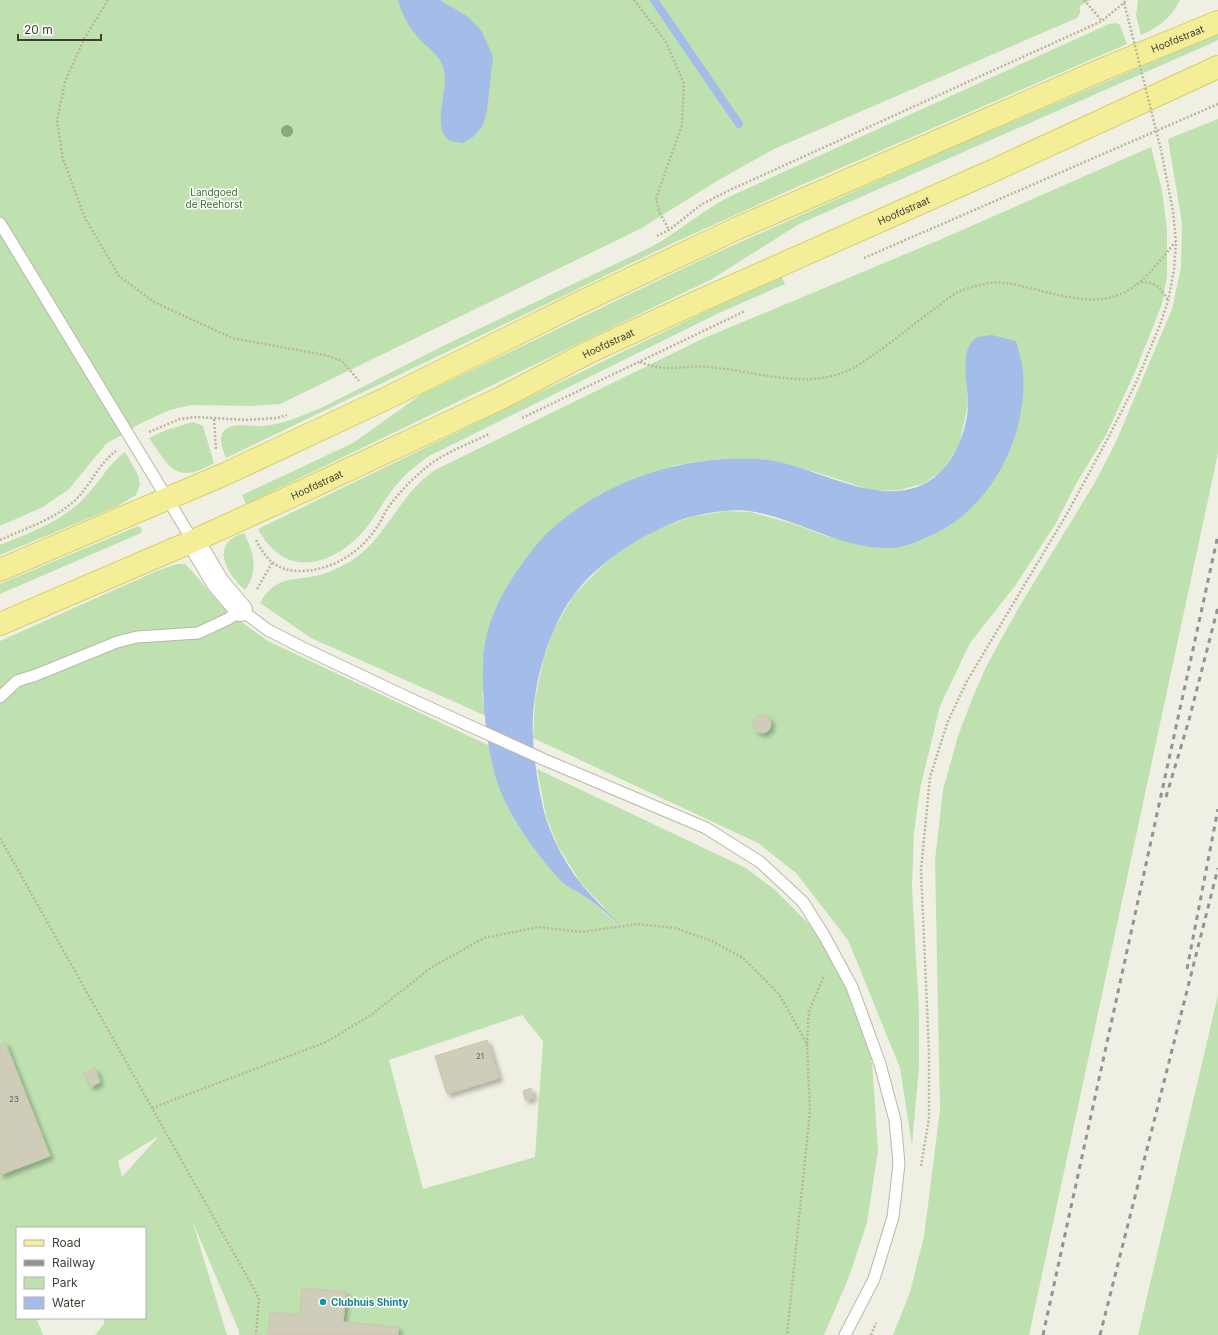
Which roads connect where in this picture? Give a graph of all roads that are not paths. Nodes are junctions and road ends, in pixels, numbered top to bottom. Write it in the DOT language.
graph roads {
  1 [pos="1218,22"];
  2 [pos="1218,67"];
  3 [pos="0,224"];
  4 [pos="168,500"];
  5 [pos="193,541"];
  6 [pos="0,570"];
  7 [pos="241,610"];
  8 [pos="0,624"];
  9 [pos="0,697"];
  10 [pos="845,1335"];
  1 -- 4 [label="main road, Hoofdstraat"];
  2 -- 5 [label="main road, Hoofdstraat"];
  3 -- 4 [label="lane"];
  4 -- 5 [label="lane"];
  4 -- 6 [label="main road, Hoofdstraat"];
  5 -- 7 [label="street"];
  5 -- 8 [label="main road, Hoofdstraat"];
  7 -- 9 [label="lane"];
  7 -- 10 [label="lane"];
}
